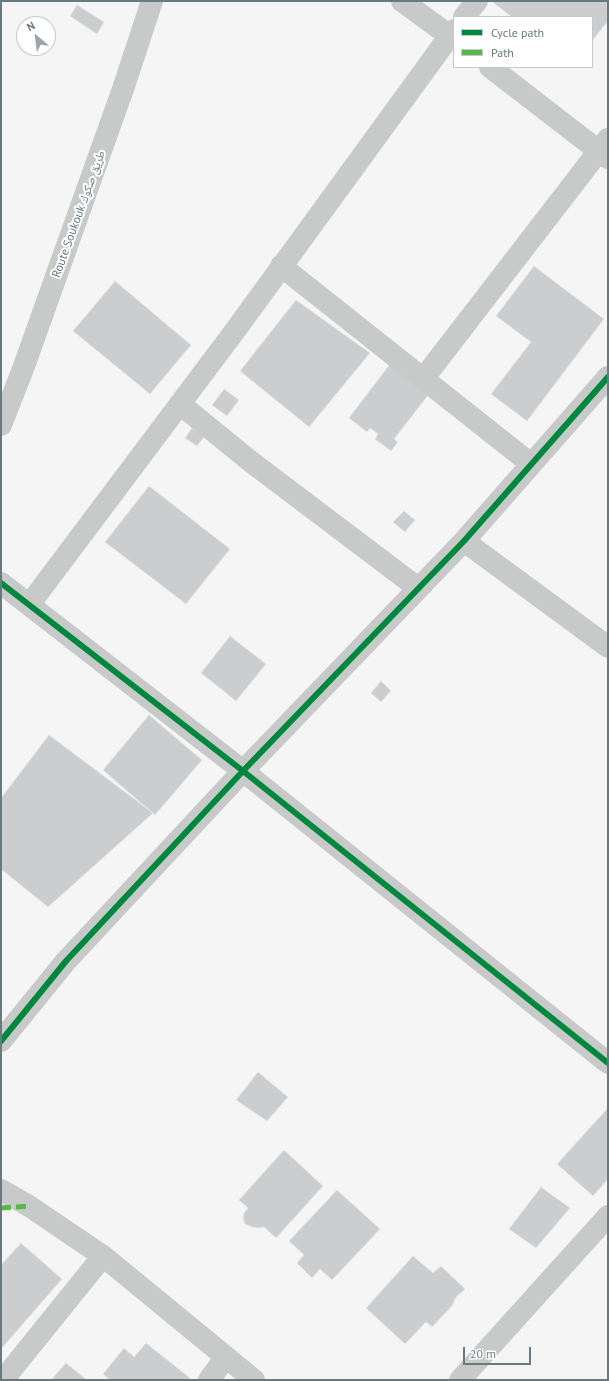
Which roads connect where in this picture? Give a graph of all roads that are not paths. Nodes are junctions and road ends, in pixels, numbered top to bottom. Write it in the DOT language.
graph roads {
  1 [pos="152,1"];
  2 [pos="402,1"];
  3 [pos="477,1"];
  4 [pos="465,16"];
  5 [pos="452,35"];
  6 [pos="491,68"];
  7 [pos="605,149"];
  8 [pos="281,266"];
  9 [pos="608,377"];
  10 [pos="423,379"];
  11 [pos="180,404"];
  12 [pos="1,425"];
  13 [pos="531,464"];
  14 [pos="464,541"];
  15 [pos="1,583"];
  16 [pos="418,588"];
  17 [pos="29,605"];
  18 [pos="608,647"];
  19 [pos="243,771"];
  20 [pos="1,1041"];
  21 [pos="608,1063"];
  22 [pos="1,1190"];
  23 [pos="608,1216"];
  24 [pos="103,1256"];
  25 [pos="226,1357"];
  26 [pos="3,1380"];
  27 [pos="209,1380"];
  28 [pos="254,1380"];
  29 [pos="460,1380"];
  1 -- 12 [label="street, Route Soukouk طريق صكوك"];
  2 -- 5 [label="street"];
  3 -- 4 [label="street"];
  5 -- 8 [label="street"];
  6 -- 7 [label="street"];
  7 -- 10 [label="street"];
  8 -- 10 [label="street"];
  8 -- 11 [label="street"];
  9 -- 13 [label="street"];
  10 -- 13 [label="street"];
  11 -- 16 [label="street"];
  11 -- 17 [label="street"];
  13 -- 14 [label="street"];
  14 -- 16 [label="street"];
  14 -- 18 [label="street"];
  15 -- 17 [label="street"];
  16 -- 19 [label="street"];
  17 -- 19 [label="street"];
  19 -- 20 [label="street"];
  19 -- 21 [label="street"];
  22 -- 24 [label="street"];
  23 -- 29 [label="street"];
  24 -- 25 [label="street"];
  24 -- 26 [label="street"];
  25 -- 27 [label="street"];
  25 -- 28 [label="street"];
}
